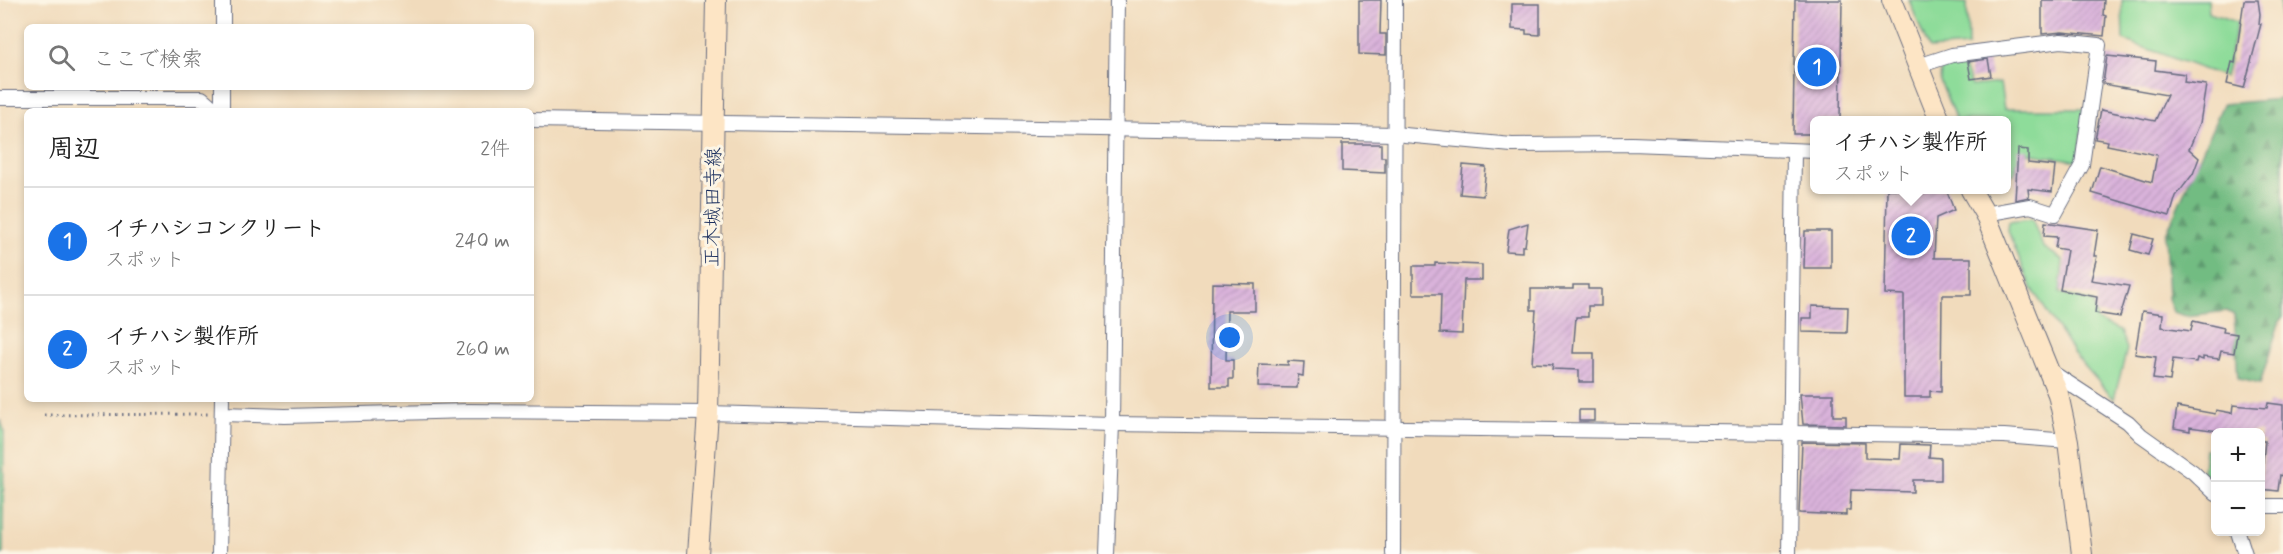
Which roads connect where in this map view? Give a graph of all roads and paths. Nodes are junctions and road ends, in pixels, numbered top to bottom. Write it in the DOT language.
graph roads {
  1 [pos="224,0"];
  2 [pos="716,0"];
  3 [pos="1117,0"];
  4 [pos="1395,0"];
  5 [pos="1892,0"];
  6 [pos="223,24"];
  7 [pos="1917,66"];
  8 [pos="222,90"];
  9 [pos="0,98"];
  10 [pos="214,108"];
  11 [pos="222,108"];
  12 [pos="1938,116"];
  13 [pos="534,120"];
  14 [pos="714,123"];
  15 [pos="1114,129"];
  16 [pos="1395,134"];
  17 [pos="1794,151"];
  18 [pos="1810,151"];
  19 [pos="1974,194"];
  20 [pos="1985,214"];
  21 [pos="2047,369"];
  22 [pos="222,402"];
  23 [pos="708,413"];
  24 [pos="222,414"];
  25 [pos="44,415"];
  26 [pos="1112,424"];
  27 [pos="1394,428"];
  28 [pos="1789,432"];
  29 [pos="2068,441"];
  30 [pos="2211,489"];
  31 [pos="2265,506"];
  32 [pos="2283,506"];
  33 [pos="2240,536"];
  34 [pos="698,553"];
  35 [pos="219,554"];
  36 [pos="1107,554"];
  37 [pos="1393,554"];
  38 [pos="1789,554"];
  39 [pos="2082,554"];
  40 [pos="2245,554"];
  1 -- 6 [label="street"];
  2 -- 14 [label="street, 正木城田寺線"];
  3 -- 15 [label="street"];
  4 -- 16 [label="street"];
  5 -- 7 [label="street"];
  7 -- 12 [label="street"];
  7 -- 20 [label="street"];
  8 -- 11 [label="street"];
  9 -- 10 [label="street"];
  13 -- 14 [label="street"];
  14 -- 15 [label="street"];
  14 -- 23 [label="street, 正木城田寺線"];
  15 -- 16 [label="street"];
  15 -- 26 [label="street"];
  16 -- 17 [label="street"];
  16 -- 27 [label="street"];
  17 -- 18 [label="street"];
  17 -- 28 [label="street"];
  19 -- 20 [label="street"];
  20 -- 21 [label="street"];
  21 -- 29 [label="street"];
  21 -- 30 [label="street"];
  22 -- 24 [label="street"];
  23 -- 24 [label="street"];
  23 -- 26 [label="street"];
  23 -- 34 [label="street, 正木城田寺線"];
  24 -- 25 [label="path"];
  24 -- 35 [label="street"];
  26 -- 27 [label="street"];
  26 -- 36 [label="street"];
  27 -- 28 [label="street"];
  27 -- 37 [label="street"];
  28 -- 29 [label="street"];
  28 -- 38 [label="street"];
  29 -- 39 [label="street"];
  31 -- 32 [label="street"];
  33 -- 40 [label="street"];
}
